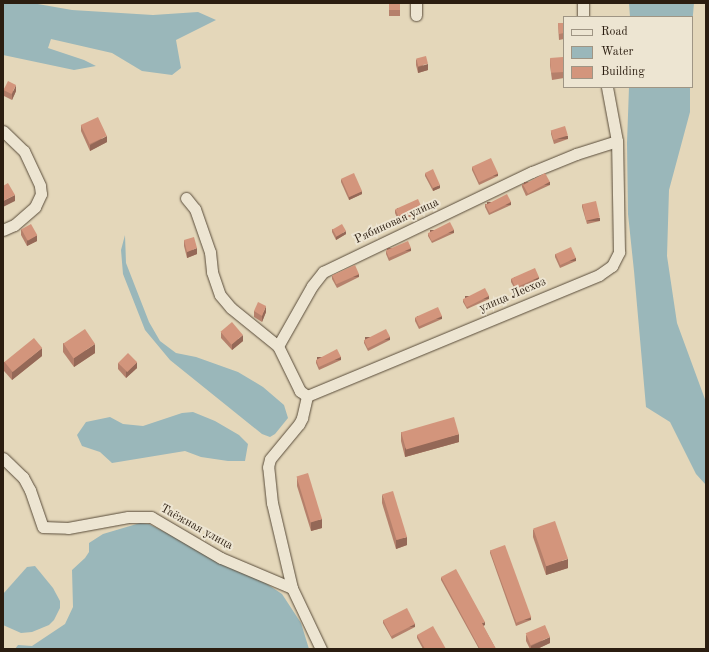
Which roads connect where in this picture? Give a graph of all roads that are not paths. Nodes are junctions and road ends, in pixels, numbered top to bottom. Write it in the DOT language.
graph roads {
  1 [pos="416,3"];
  2 [pos="583,3"];
  3 [pos="416,15"];
  4 [pos="583,16"];
  5 [pos="607,88"];
  6 [pos="3,131"];
  7 [pos="617,141"];
  8 [pos="186,198"];
  9 [pos="3,230"];
  10 [pos="278,346"];
  11 [pos="307,396"];
  12 [pos="3,458"];
  13 [pos="292,588"];
  14 [pos="321,649"];
  1 -- 3 [label="street"];
  2 -- 4 [label="street"];
  5 -- 7 [label="street, улица Лесхоз"];
  6 -- 9 [label="street"];
  7 -- 10 [label="street, Рябиновая улица"];
  7 -- 11 [label="street, улица Лесхоз"];
  8 -- 10 [label="street"];
  10 -- 11 [label="street"];
  11 -- 13 [label="street"];
  12 -- 13 [label="street, Таёжная улица"];
  13 -- 14 [label="street"];
}
